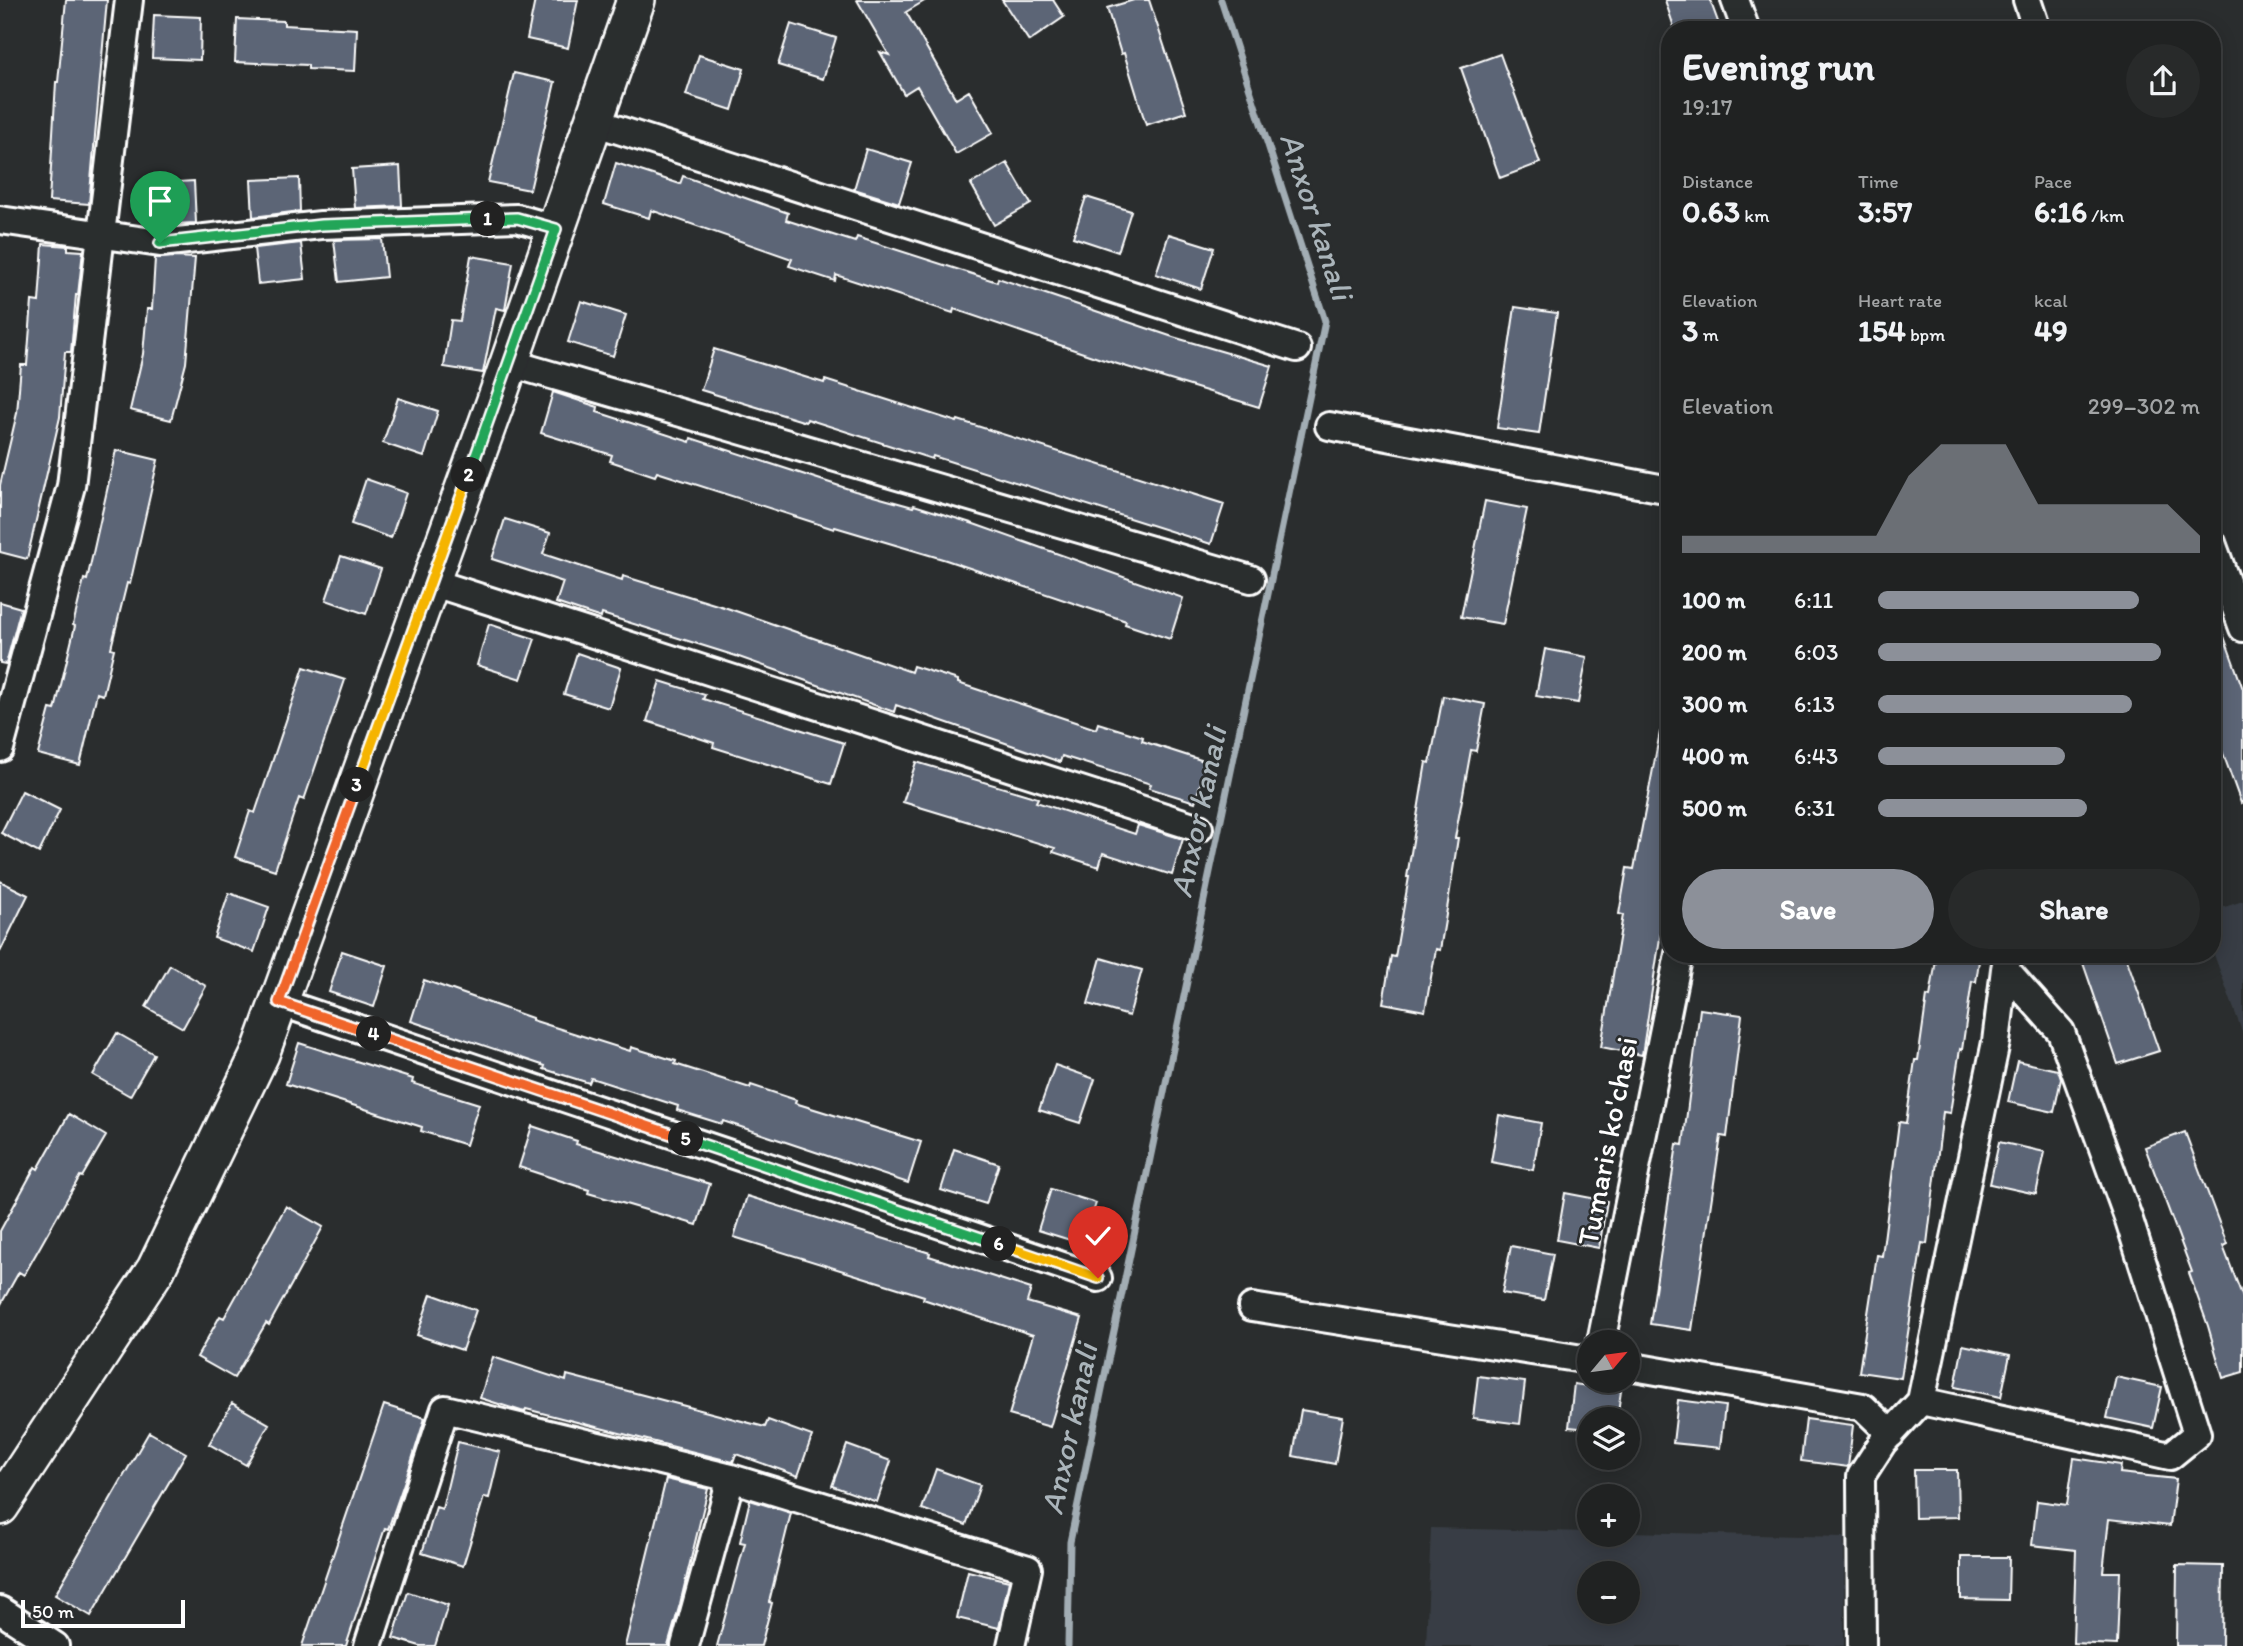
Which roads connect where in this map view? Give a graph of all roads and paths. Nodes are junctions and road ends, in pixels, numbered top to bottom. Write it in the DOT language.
graph roads {
  1 [pos="130,0"];
  2 [pos="636,0"];
  3 [pos="1735,0"];
  4 [pos="2027,0"];
  5 [pos="1743,21"];
  6 [pos="2034,21"];
  7 [pos="594,122"];
  8 [pos="0,220"];
  9 [pos="556,229"];
  10 [pos="101,233"];
  11 [pos="1297,348"];
  12 [pos="510,363"];
  13 [pos="1329,426"];
  14 [pos="1661,488"];
  15 [pos="2221,566"];
  16 [pos="1251,579"];
  17 [pos="431,582"];
  18 [pos="2240,613"];
  19 [pos="1,741"];
  20 [pos="1199,828"];
  21 [pos="1677,963"];
  22 [pos="2006,963"];
  23 [pos="2008,963"];
  24 [pos="279,1002"];
  25 [pos="1098,1278"];
  26 [pos="1252,1307"];
  27 [pos="1603,1330"];
  28 [pos="1577,1358"];
  29 [pos="1640,1368"];
  30 [pos="1921,1401"];
  31 [pos="1891,1434"];
  32 [pos="731,1478"];
  33 [pos="0,1506"];
  34 [pos="0,1610"];
  35 [pos="55,1646"];
  36 [pos="368,1646"];
  37 [pos="685,1646"];
  38 [pos="1011,1646"];
  39 [pos="1862,1646"];
  1 -- 10 [label="street"];
  2 -- 7 [label="street"];
  3 -- 5 [label="street"];
  4 -- 6 [label="street"];
  7 -- 9 [label="street"];
  7 -- 11 [label="street"];
  8 -- 10 [label="street"];
  9 -- 10 [label="street"];
  9 -- 12 [label="street"];
  10 -- 19 [label="street"];
  12 -- 16 [label="street"];
  12 -- 17 [label="street"];
  13 -- 14 [label="street"];
  15 -- 18 [label="street"];
  17 -- 20 [label="street"];
  17 -- 24 [label="street"];
  21 -- 27 [label="street, Tumaris ko'chasi"];
  22 -- 30 [label="street"];
  23 -- 30 [label="street"];
  24 -- 25 [label="street"];
  24 -- 33 [label="street"];
  26 -- 28 [label="street"];
  29 -- 31 [label="street"];
  30 -- 31 [label="street"];
  31 -- 39 [label="street"];
  32 -- 36 [label="street"];
  32 -- 37 [label="street"];
  32 -- 38 [label="street"];
  34 -- 35 [label="street"];
}
